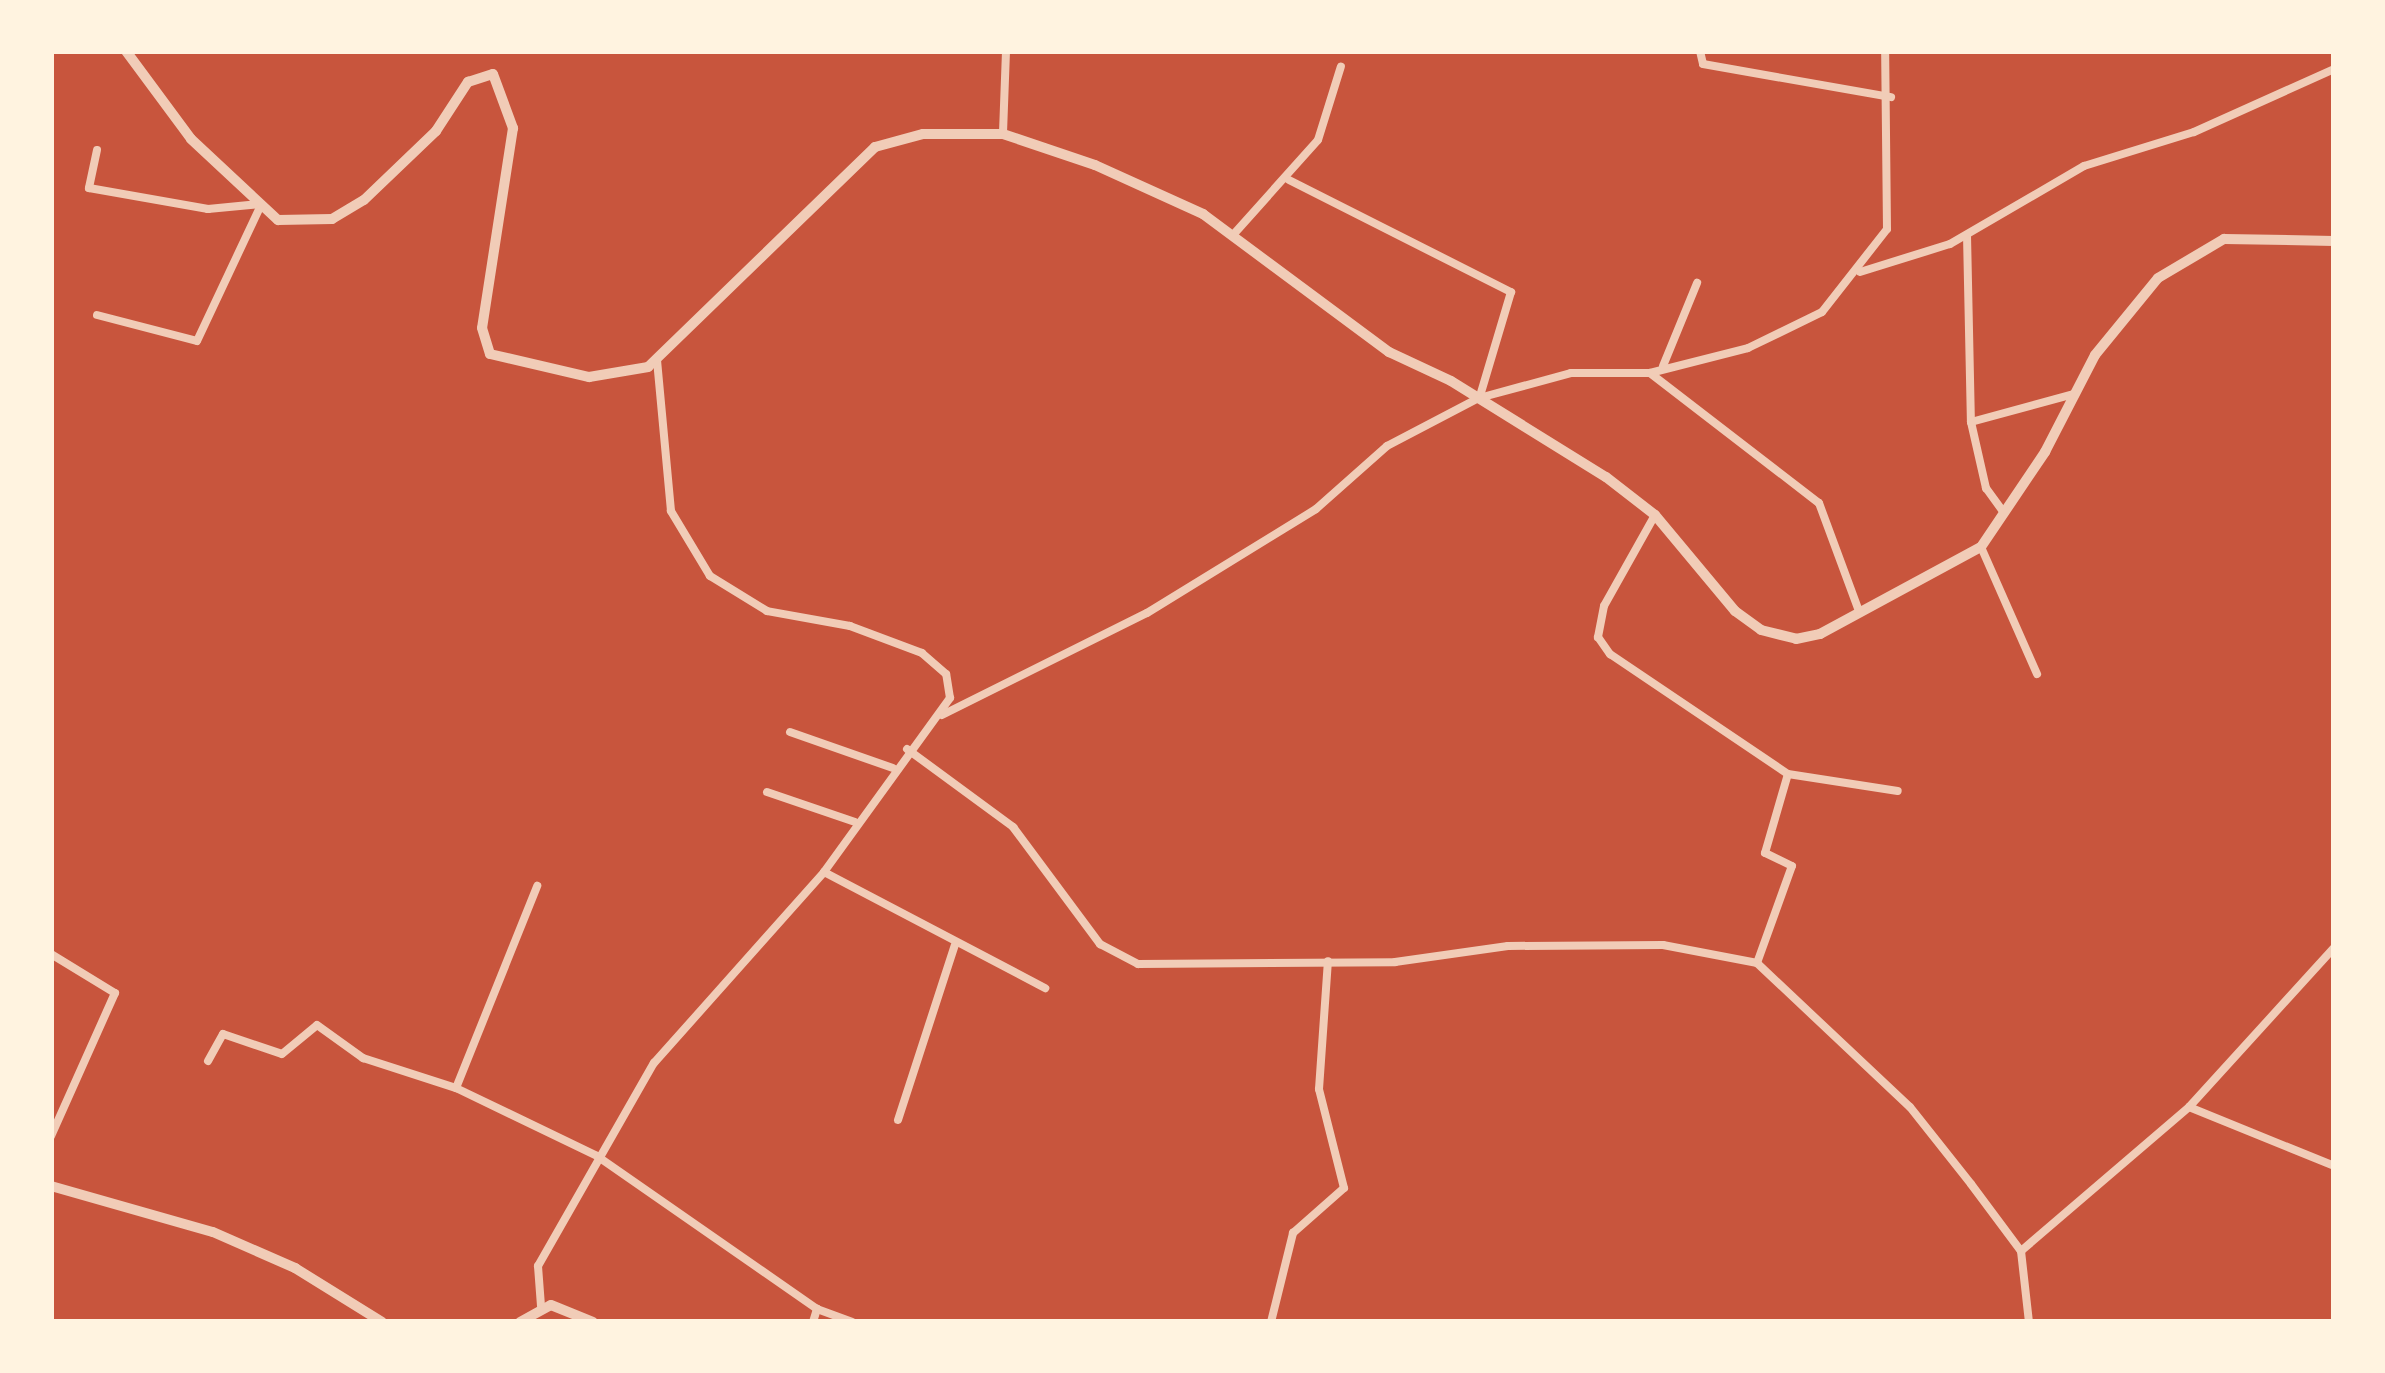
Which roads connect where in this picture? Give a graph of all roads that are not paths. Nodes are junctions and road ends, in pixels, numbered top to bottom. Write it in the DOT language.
graph roads {
  1 [pos="126,51"];
  2 [pos="1006,51"];
  3 [pos="1700,51"];
  4 [pos="1885,51"];
  5 [pos="1341,66"];
  6 [pos="2334,69"];
  7 [pos="1891,97"];
  8 [pos="1003,134"];
  9 [pos="97,150"];
  10 [pos="1289,180"];
  11 [pos="262,204"];
  12 [pos="1967,233"];
  13 [pos="1233,235"];
  14 [pos="2334,242"];
  15 [pos="1860,272"];
  16 [pos="1697,283"];
  17 [pos="97,315"];
  18 [pos="657,359"];
  19 [pos="1663,368"];
  20 [pos="1650,373"];
  21 [pos="2074,394"];
  22 [pos="1479,398"];
  23 [pos="1971,422"];
  24 [pos="2004,513"];
  25 [pos="1655,515"];
  26 [pos="1981,548"];
  27 [pos="1859,611"];
  28 [pos="2037,674"];
  29 [pos="942,715"];
  30 [pos="790,733"];
  31 [pos="907,749"];
  32 [pos="893,768"];
  33 [pos="1788,774"];
  34 [pos="1898,791"];
  35 [pos="767,793"];
  36 [pos="855,822"];
  37 [pos="824,872"];
  38 [pos="537,886"];
  39 [pos="955,945"];
  40 [pos="2334,948"];
  41 [pos="51,954"];
  42 [pos="1328,961"];
  43 [pos="1757,963"];
  44 [pos="1045,988"];
  45 [pos="208,1061"];
  46 [pos="456,1088"];
  47 [pos="2189,1107"];
  48 [pos="898,1120"];
  49 [pos="51,1136"];
  50 [pos="597,1156"];
  51 [pos="2334,1166"];
  52 [pos="51,1186"];
  53 [pos="2021,1251"];
  54 [pos="541,1306"];
  55 [pos="817,1309"];
  56 [pos="374,1320"];
  57 [pos="520,1322"];
  58 [pos="593,1322"];
  59 [pos="814,1322"];
  60 [pos="852,1322"];
  61 [pos="1271,1322"];
  62 [pos="2030,1322"];
  1 -- 11 [label="street"];
  2 -- 8 [label="street"];
  3 -- 7 [label="street"];
  4 -- 7 [label="street"];
  5 -- 10 [label="street"];
  6 -- 12 [label="street"];
  7 -- 15 [label="street"];
  8 -- 13 [label="street"];
  8 -- 18 [label="street"];
  9 -- 11 [label="street"];
  10 -- 13 [label="street"];
  10 -- 22 [label="street"];
  11 -- 17 [label="street"];
  11 -- 18 [label="street"];
  12 -- 15 [label="street"];
  12 -- 23 [label="street"];
  13 -- 22 [label="street"];
  14 -- 21 [label="street"];
  15 -- 19 [label="street"];
  16 -- 19 [label="street"];
  18 -- 29 [label="street"];
  19 -- 20 [label="street"];
  20 -- 22 [label="street"];
  20 -- 27 [label="street"];
  21 -- 23 [label="street"];
  21 -- 24 [label="street"];
  22 -- 25 [label="street"];
  22 -- 29 [label="street"];
  23 -- 24 [label="street"];
  24 -- 26 [label="street"];
  25 -- 27 [label="street"];
  25 -- 33 [label="street"];
  26 -- 27 [label="street"];
  26 -- 28 [label="street"];
  29 -- 31 [label="street"];
  30 -- 32 [label="street"];
  31 -- 32 [label="street"];
  31 -- 42 [label="street"];
  32 -- 36 [label="street"];
  33 -- 34 [label="street"];
  33 -- 43 [label="street"];
  35 -- 36 [label="street"];
  36 -- 37 [label="street"];
  37 -- 39 [label="street"];
  37 -- 50 [label="street"];
  38 -- 46 [label="street"];
  39 -- 44 [label="street"];
  39 -- 48 [label="street"];
  40 -- 47 [label="street"];
  41 -- 49 [label="street"];
  42 -- 43 [label="street"];
  42 -- 61 [label="street"];
  43 -- 53 [label="street"];
  45 -- 46 [label="street"];
  46 -- 50 [label="street"];
  47 -- 51 [label="street"];
  47 -- 53 [label="street"];
  50 -- 54 [label="street"];
  50 -- 55 [label="street"];
  52 -- 56 [label="street"];
  53 -- 62 [label="street"];
  54 -- 57 [label="street"];
  54 -- 58 [label="street"];
  55 -- 59 [label="street"];
  55 -- 60 [label="street"];
}
